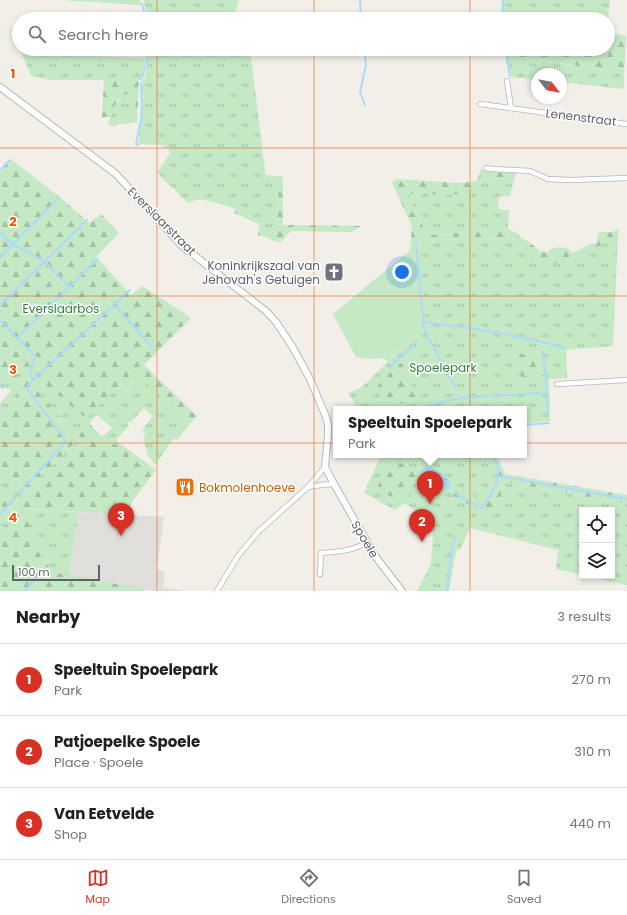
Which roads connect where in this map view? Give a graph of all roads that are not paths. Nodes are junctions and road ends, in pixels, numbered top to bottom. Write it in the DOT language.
graph roads {
  1 [pos="506,81"];
  2 [pos="0,88"];
  3 [pos="480,104"];
  4 [pos="511,108"];
  5 [pos="627,124"];
  6 [pos="486,168"];
  7 [pos="627,178"];
  8 [pos="627,380"];
  9 [pos="557,384"];
  10 [pos="325,466"];
  11 [pos="334,484"];
  12 [pos="308,487"];
  13 [pos="367,542"];
  14 [pos="320,574"];
  15 [pos="217,591"];
  16 [pos="402,591"];
  1 -- 4 [label="street"];
  2 -- 10 [label="street, Everslaarstraat"];
  3 -- 4 [label="street, Lenenstraat"];
  4 -- 5 [label="street, Lenenstraat"];
  6 -- 7 [label="street"];
  8 -- 9 [label="street"];
  10 -- 11 [label="street"];
  10 -- 12 [label="street"];
  11 -- 12 [label="street"];
  11 -- 13 [label="street, Spoele"];
  12 -- 15 [label="street"];
  13 -- 14 [label="street"];
  13 -- 16 [label="street, Spoele"];
}
